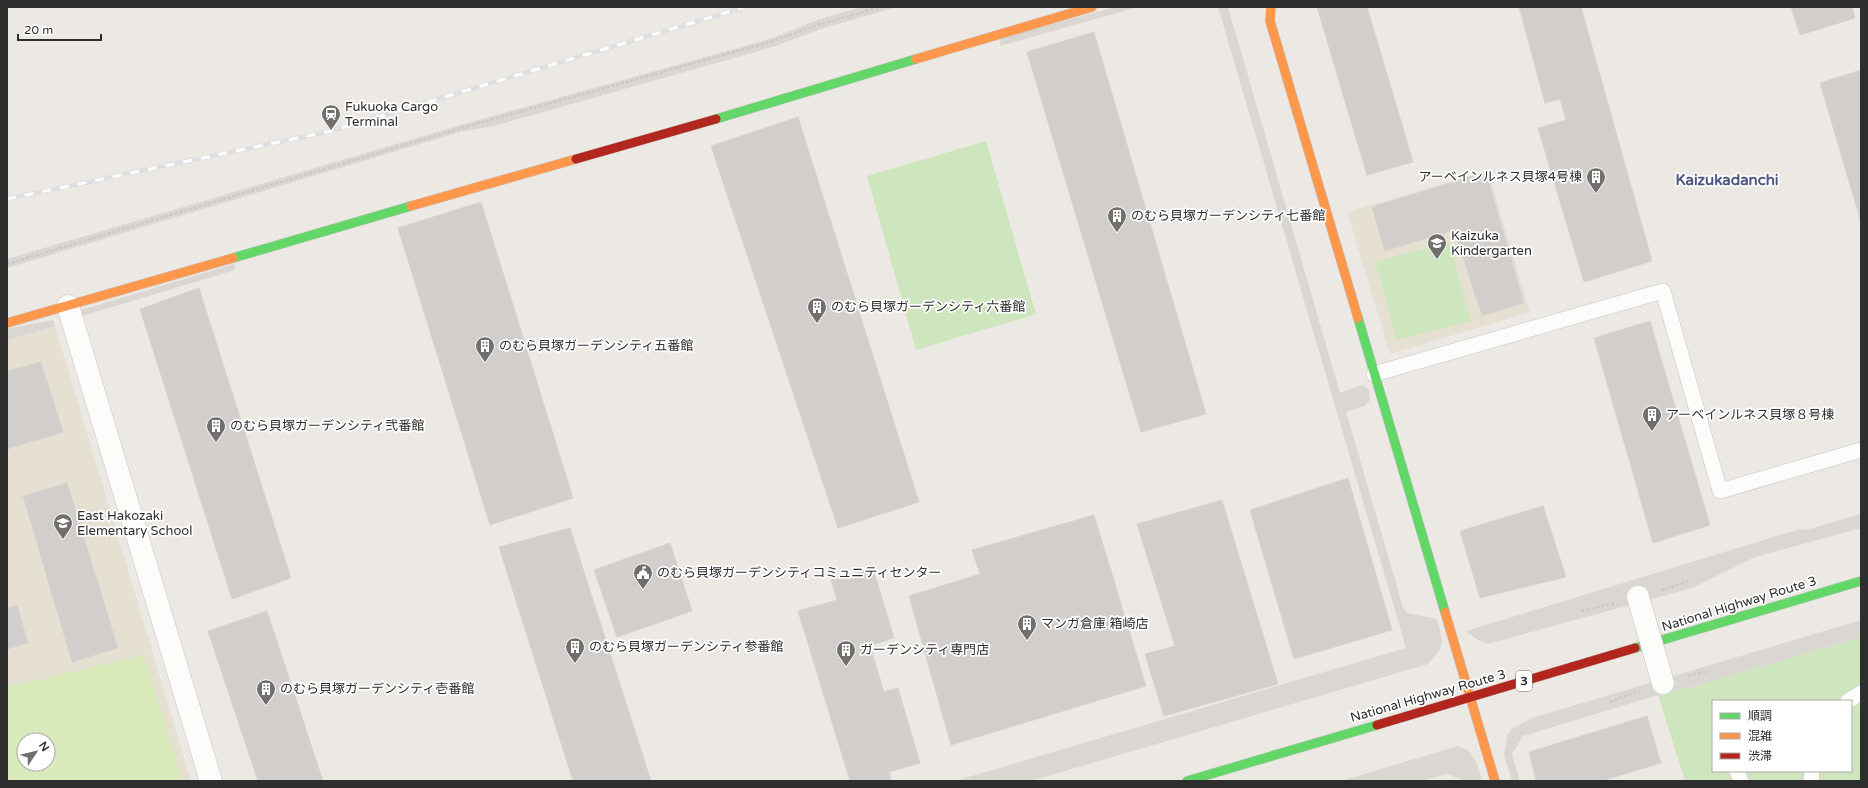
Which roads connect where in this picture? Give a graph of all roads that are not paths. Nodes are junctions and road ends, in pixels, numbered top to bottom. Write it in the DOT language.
graph roads {
  1 [pos="1092,7"];
  2 [pos="1271,7"];
  3 [pos="68,306"];
  4 [pos="7,323"];
  5 [pos="1374,374"];
  6 [pos="1861,450"];
  7 [pos="1861,581"];
  8 [pos="1638,597"];
  9 [pos="1663,683"];
  10 [pos="1861,693"];
  11 [pos="1470,698"];
  12 [pos="1850,700"];
  13 [pos="211,781"];
  14 [pos="1187,781"];
  15 [pos="1495,781"];
  1 -- 3 [label="main road"];
  2 -- 5 [label="main road"];
  3 -- 4 [label="main road"];
  3 -- 13 [label="street"];
  5 -- 6 [label="lane"];
  5 -- 11 [label="main road"];
  7 -- 11 [label="main road, National Highway Route 3 / 3"];
  8 -- 9 [label="street, bridge"];
  10 -- 12 [label="lane"];
  11 -- 14 [label="main road, National Highway Route 3 / 3"];
  11 -- 15 [label="main road"];
}
